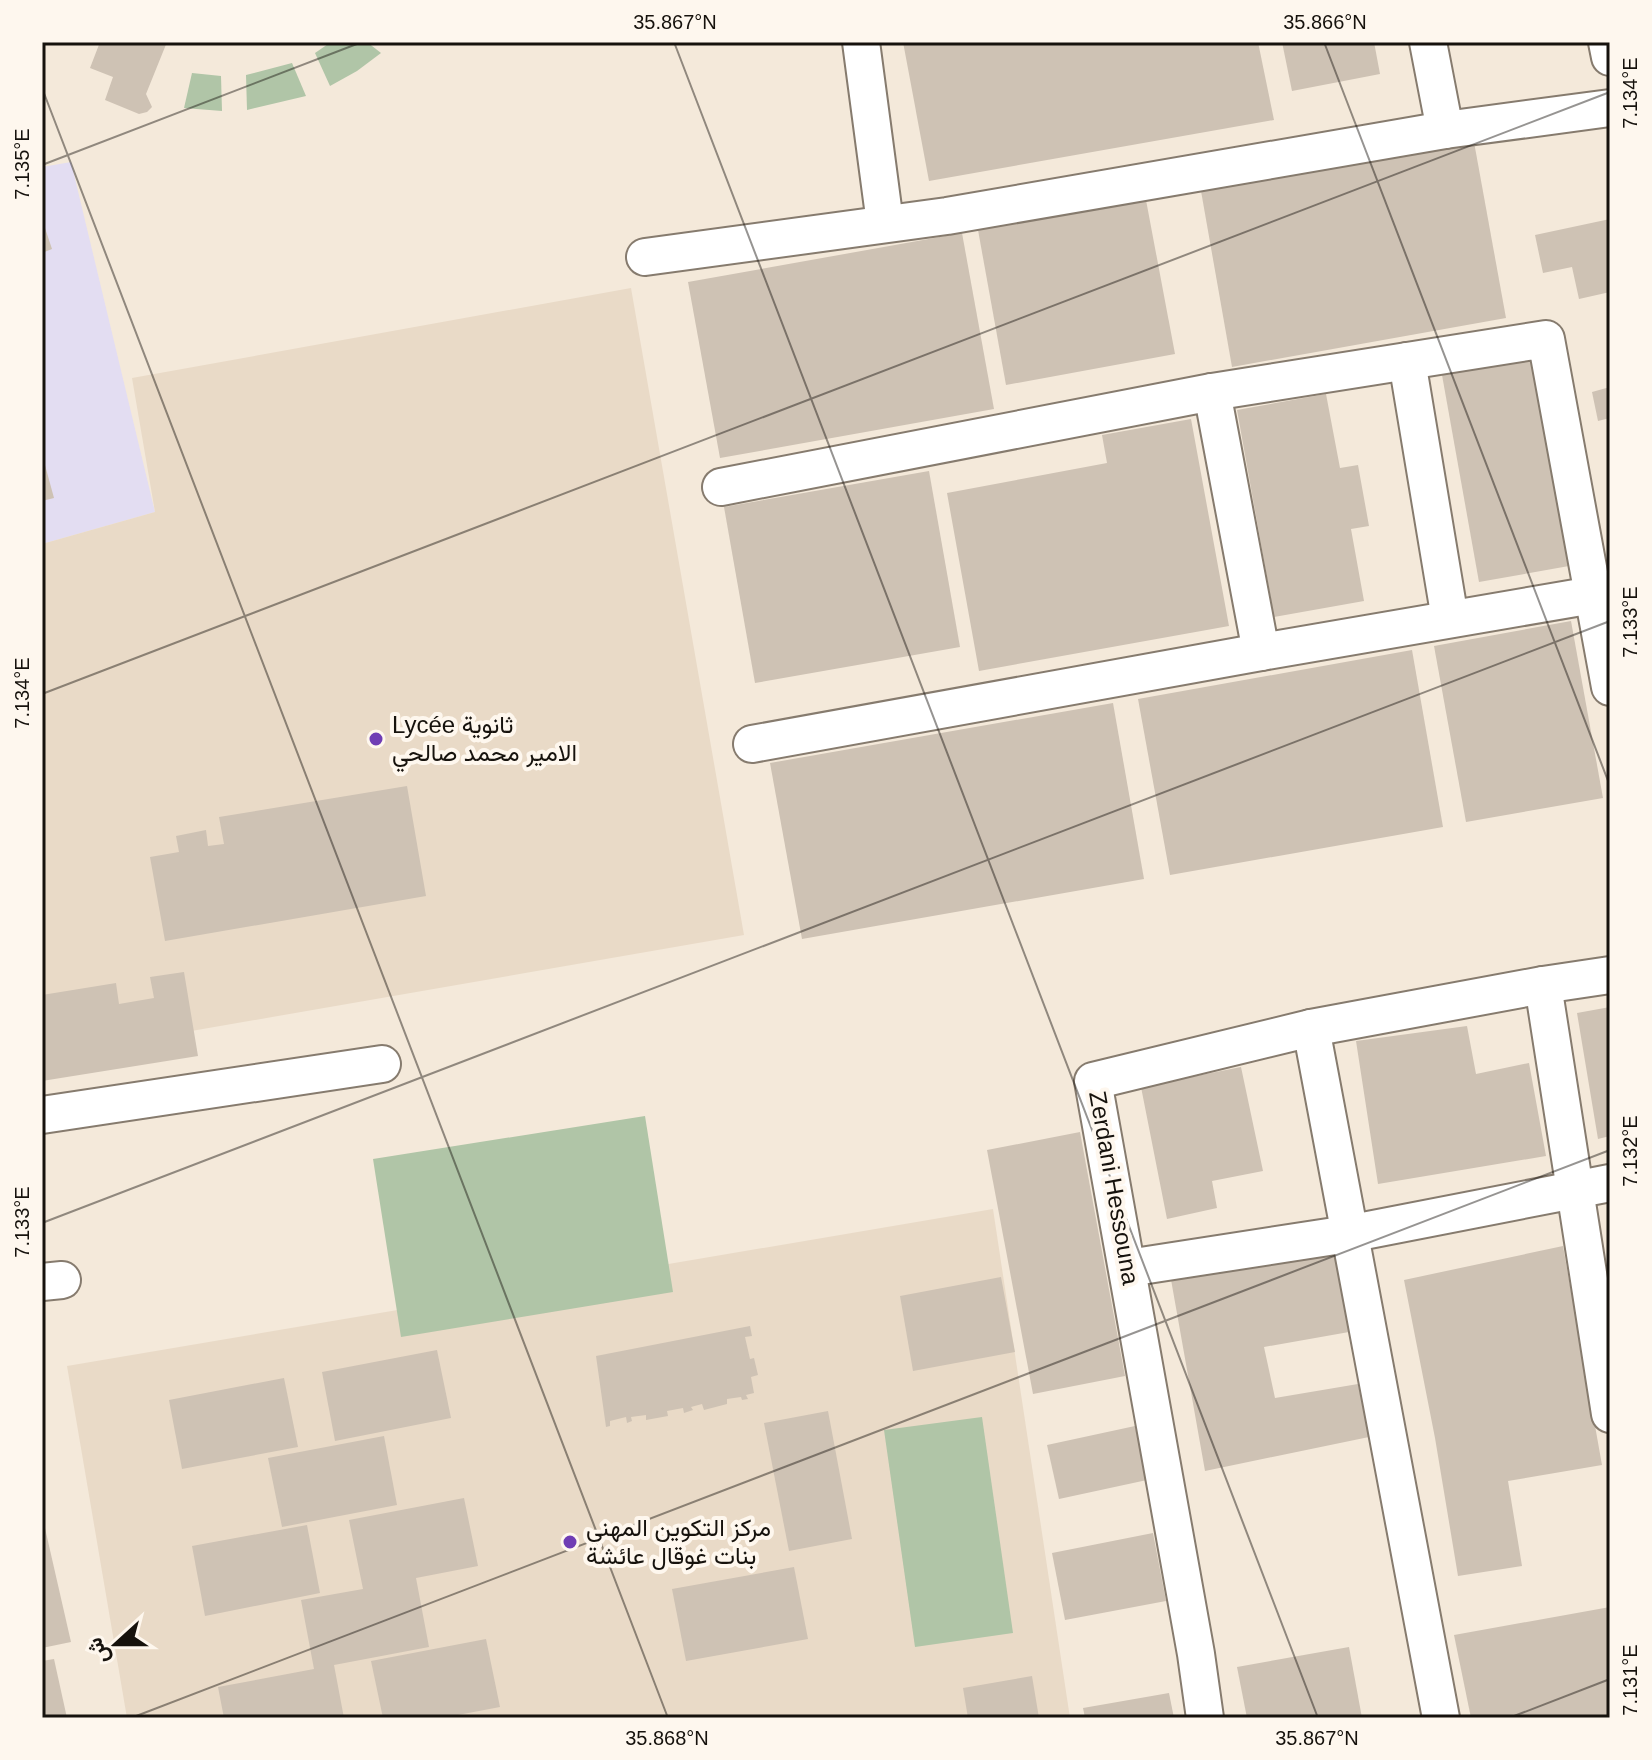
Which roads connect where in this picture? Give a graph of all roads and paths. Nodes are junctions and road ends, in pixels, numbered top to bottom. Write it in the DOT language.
graph roads {
  1 [pos="861,42"];
  2 [pos="1428,42"];
  3 [pos="1607,42"];
  4 [pos="1610,57"];
  5 [pos="1610,108"];
  6 [pos="1445,130"];
  7 [pos="885,223"];
  8 [pos="645,257"];
  9 [pos="1407,361"];
  10 [pos="1212,392"];
  11 [pos="721,487"];
  12 [pos="1593,595"];
  13 [pos="1450,619"];
  14 [pos="1261,652"];
  15 [pos="1610,687"];
  16 [pos="752,744"];
  17 [pos="1610,975"];
  18 [pos="1543,985"];
  19 [pos="1311,1028"];
  20 [pos="382,1064"];
  21 [pos="42,1115"];
  22 [pos="1593,1186"];
  23 [pos="1348,1234"];
  24 [pos="1128,1268"];
  25 [pos="1610,1414"];
  26 [pos="1205,1718"];
  27 [pos="1441,1718"];
  1 -- 7 [label="street"];
  2 -- 6 [label="street"];
  3 -- 4 [label="street"];
  5 -- 6 [label="street"];
  6 -- 7 [label="street"];
  7 -- 8 [label="street"];
  9 -- 10 [label="street"];
  9 -- 12 [label="street"];
  9 -- 13 [label="street"];
  10 -- 11 [label="street"];
  10 -- 14 [label="street"];
  12 -- 13 [label="street"];
  12 -- 15 [label="street"];
  13 -- 14 [label="street"];
  14 -- 16 [label="street"];
  17 -- 18 [label="street, Zerdani Hessouna"];
  18 -- 19 [label="street, Zerdani Hessouna"];
  18 -- 22 [label="street"];
  19 -- 23 [label="street"];
  19 -- 24 [label="street, Zerdani Hessouna"];
  20 -- 21 [label="street"];
  22 -- 23 [label="street"];
  22 -- 25 [label="street"];
  23 -- 24 [label="street"];
  23 -- 27 [label="street"];
  24 -- 26 [label="street, Zerdani Hessouna"];
}
